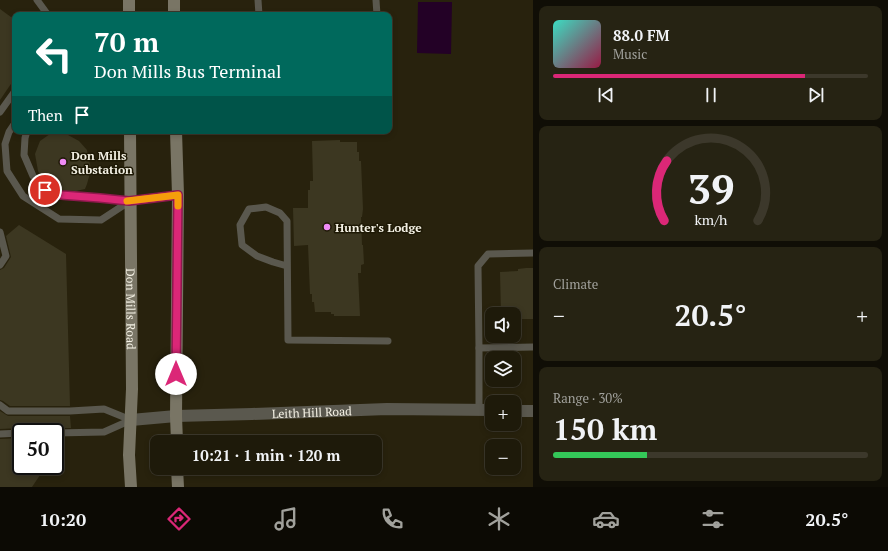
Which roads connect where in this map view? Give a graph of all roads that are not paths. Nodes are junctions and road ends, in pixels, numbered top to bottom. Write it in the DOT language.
graph roads {
  1 [pos="37,0"];
  2 [pos="129,0"];
  3 [pos="174,0"];
  4 [pos="258,0"];
  5 [pos="376,0"];
  6 [pos="46,12"];
  7 [pos="129,12"];
  8 [pos="174,12"];
  9 [pos="259,12"];
  10 [pos="377,12"];
  11 [pos="12,95"];
  12 [pos="0,112"];
  13 [pos="12,128"];
  14 [pos="26,134"];
  15 [pos="130,134"];
  16 [pos="176,134"];
  17 [pos="178,195"];
  18 [pos="130,201"];
  19 [pos="0,232"];
  20 [pos="533,253"];
  21 [pos="0,265"];
  22 [pos="287,266"];
  23 [pos="388,341"];
  24 [pos="533,347"];
  25 [pos="479,348"];
  26 [pos="0,405"];
  27 [pos="479,410"];
  28 [pos="485,410"];
  29 [pos="521,410"];
  30 [pos="533,411"];
  31 [pos="176,416"];
  32 [pos="131,420"];
  33 [pos="12,433"];
  34 [pos="64,433"];
  35 [pos="0,434"];
  36 [pos="177,435"];
  37 [pos="177,475"];
  38 [pos="131,487"];
  39 [pos="178,487"];
  1 -- 6 [label="lane"];
  2 -- 7 [label="main road"];
  3 -- 8 [label="main road"];
  4 -- 9 [label="lane"];
  5 -- 10 [label="lane"];
  11 -- 12 [label="lane"];
  13 -- 18 [label="lane"];
  14 -- 18 [label="lane"];
  15 -- 18 [label="main road, Don Mills Road"];
  16 -- 17 [label="main road"];
  17 -- 18 [label="lane"];
  17 -- 31 [label="main road"];
  18 -- 32 [label="main road, Don Mills Road"];
  19 -- 21 [label="lane"];
  20 -- 25 [label="lane"];
  22 -- 22 [label="lane"];
  22 -- 23 [label="lane"];
  24 -- 25 [label="lane"];
  25 -- 27 [label="lane"];
  26 -- 32 [label="lane"];
  27 -- 28 [label="street, Leith Hill Road"];
  27 -- 31 [label="street, Leith Hill Road"];
  29 -- 30 [label="street"];
  31 -- 32 [label="street, Leith Hill Road"];
  31 -- 36 [label="main road"];
  32 -- 34 [label="lane"];
  32 -- 38 [label="main road, Don Mills Road"];
  33 -- 35 [label="lane"];
  37 -- 39 [label="main road"];
}
